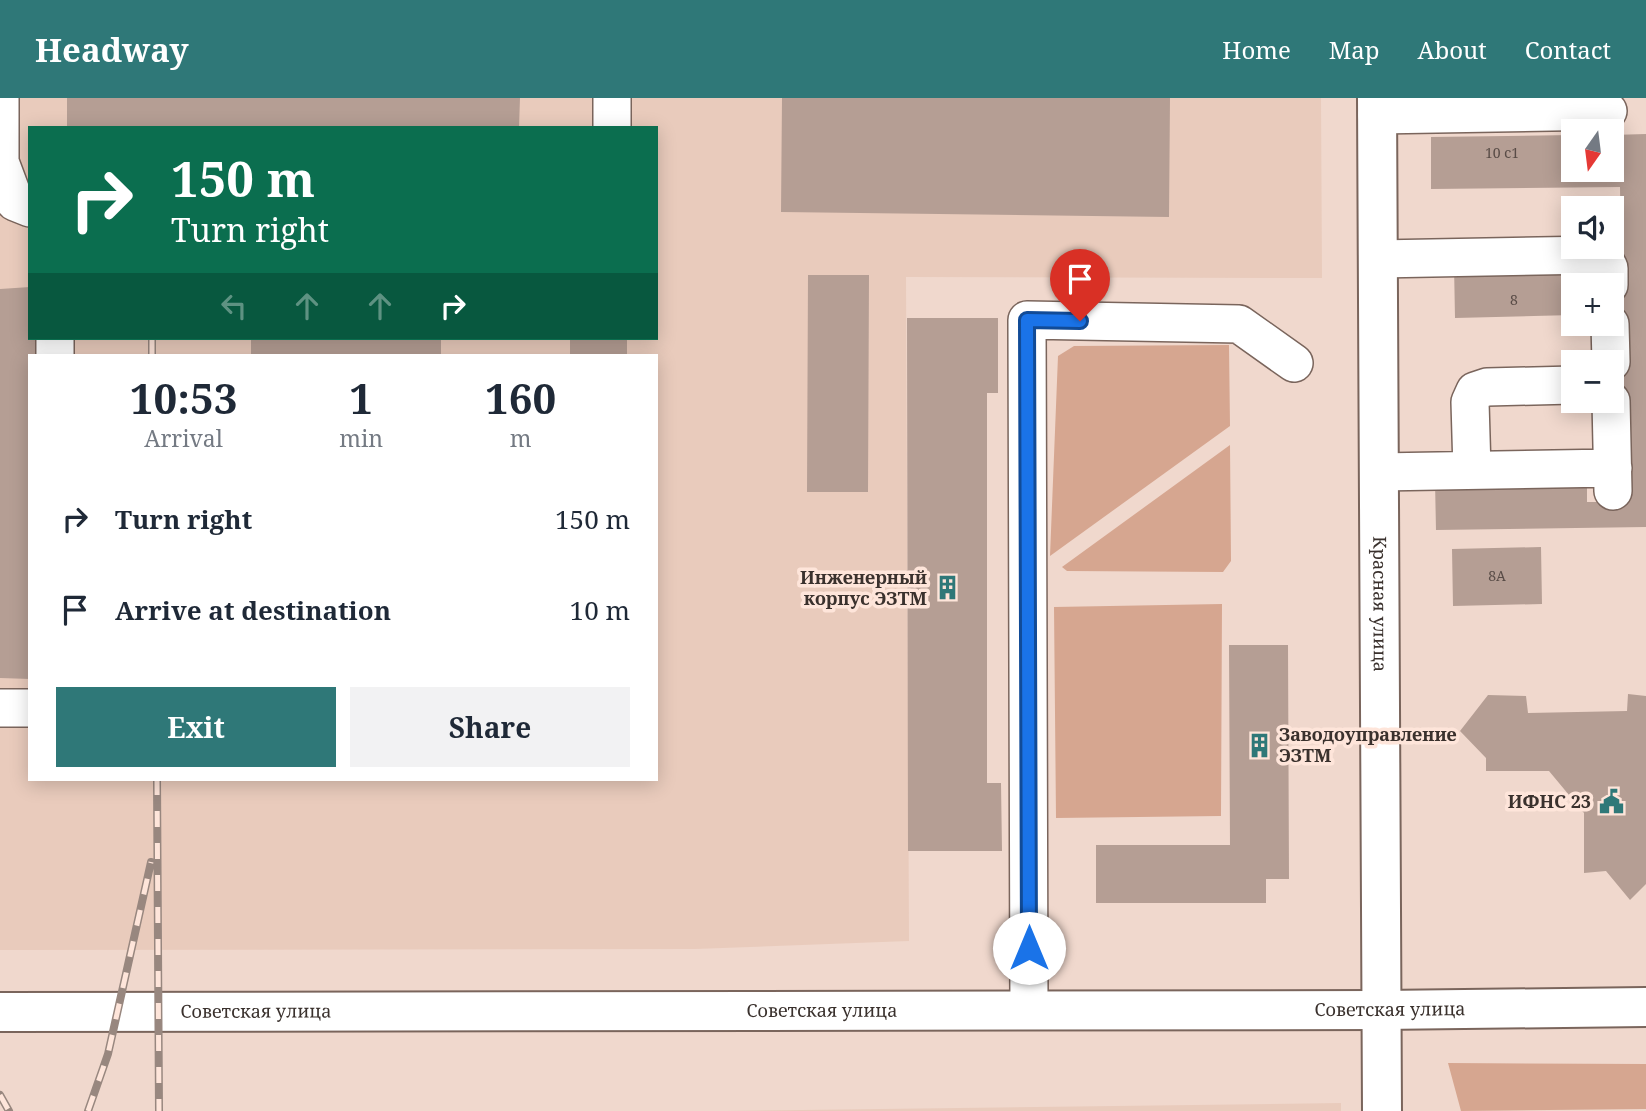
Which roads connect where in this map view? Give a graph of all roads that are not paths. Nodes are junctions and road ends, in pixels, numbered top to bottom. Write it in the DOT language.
graph roads {
  1 [pos="0,98"];
  2 [pos="612,98"];
  3 [pos="1377,107"];
  4 [pos="1608,111"];
  5 [pos="612,126"];
  6 [pos="28,207"];
  7 [pos="1378,259"];
  8 [pos="1609,273"];
  9 [pos="1294,363"];
  10 [pos="1561,385"];
  11 [pos="1611,413"];
  12 [pos="1472,470"];
  13 [pos="1379,472"];
  14 [pos="0,708"];
  15 [pos="28,708"];
  16 [pos="1646,1007"];
  17 [pos="1029,1010"];
  18 [pos="1381,1010"];
  19 [pos="0,1012"];
  20 [pos="1382,1111"];
  1 -- 6 [label="lane"];
  2 -- 5 [label="lane"];
  3 -- 4 [label="lane"];
  3 -- 7 [label="main road, Красная улица"];
  7 -- 8 [label="lane"];
  7 -- 13 [label="main road, Красная улица"];
  9 -- 17 [label="lane"];
  10 -- 12 [label="lane"];
  11 -- 12 [label="lane"];
  12 -- 13 [label="lane"];
  13 -- 18 [label="main road, Красная улица"];
  14 -- 15 [label="lane"];
  16 -- 18 [label="main road, Советская улица"];
  17 -- 18 [label="main road, Советская улица"];
  17 -- 19 [label="main road, Советская улица"];
  18 -- 20 [label="main road, Красная улица"];
}
